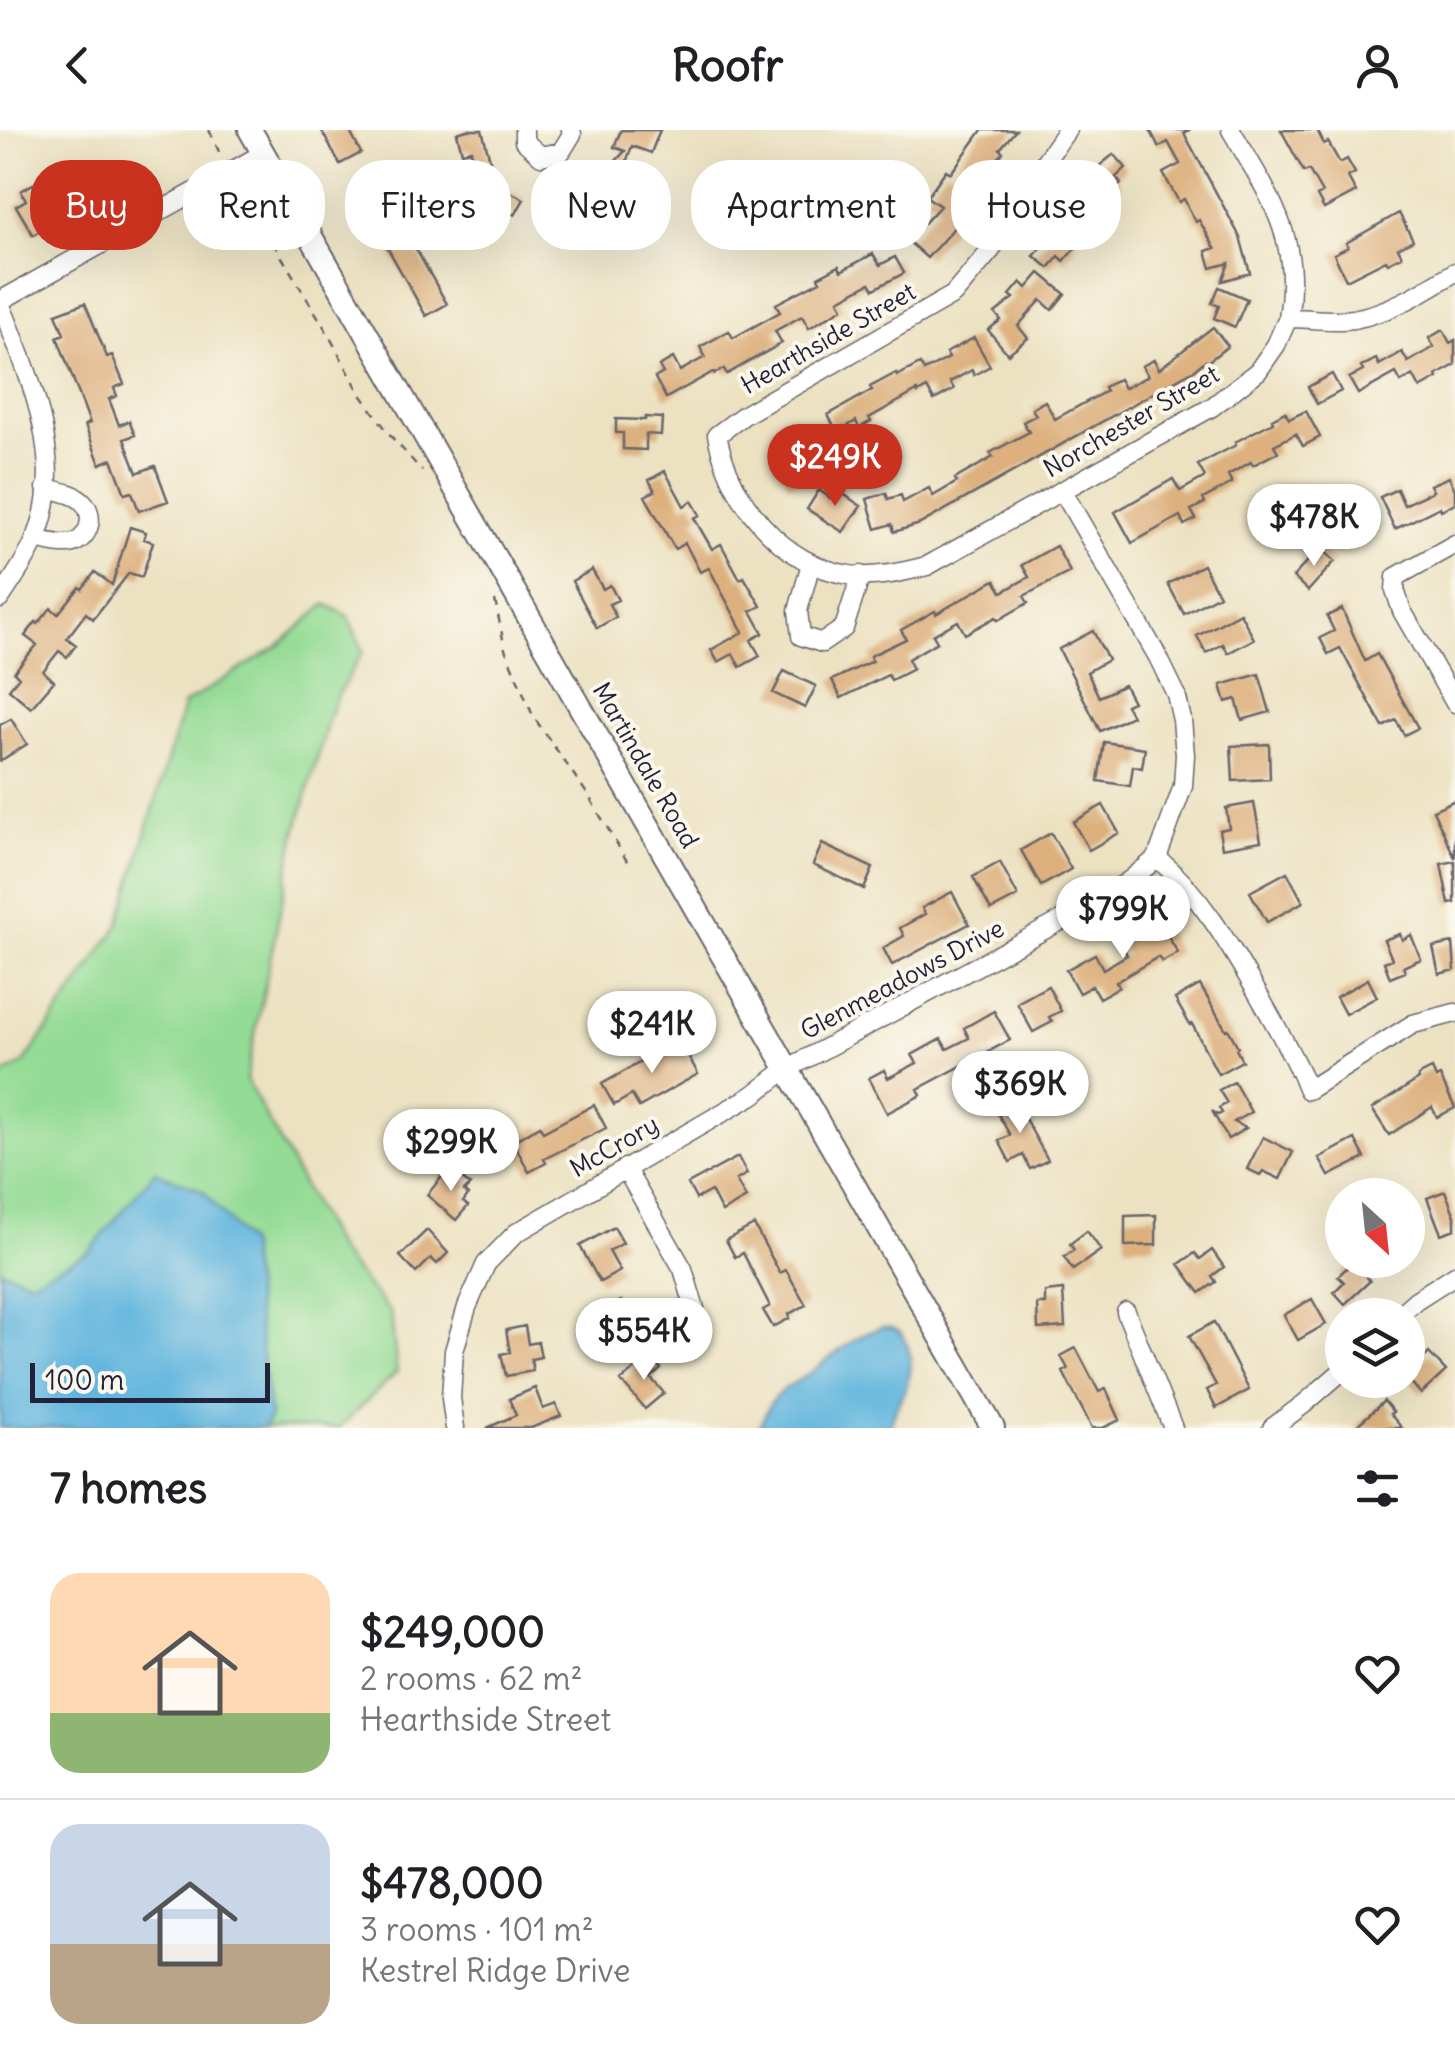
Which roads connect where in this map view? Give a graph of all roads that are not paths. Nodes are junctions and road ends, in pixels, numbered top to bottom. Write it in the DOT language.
graph roads {
  1 [pos="250,130"];
  2 [pos="524,130"];
  3 [pos="571,130"];
  4 [pos="1068,130"];
  5 [pos="1231,130"];
  6 [pos="264,153"];
  7 [pos="1455,272"];
  8 [pos="0,302"];
  9 [pos="1288,318"];
  10 [pos="46,488"];
  11 [pos="1062,490"];
  12 [pos="35,540"];
  13 [pos="1455,544"];
  14 [pos="812,563"];
  15 [pos="832,570"];
  16 [pos="862,575"];
  17 [pos="0,599"];
  18 [pos="1455,703"];
  19 [pos="1157,858"];
  20 [pos="1455,1013"];
  21 [pos="787,1070"];
  22 [pos="714,1116"];
  23 [pos="625,1168"];
  24 [pos="1455,1275"];
  25 [pos="1419,1298"];
  26 [pos="695,1309"];
  27 [pos="1126,1312"];
  28 [pos="1325,1385"];
  29 [pos="455,1428"];
  30 [pos="993,1428"];
  31 [pos="1172,1428"];
  32 [pos="1272,1428"];
  1 -- 6 [label="street, Martindale Road"];
  2 -- 3 [label="street"];
  4 -- 14 [label="street, Hearthside Street"];
  5 -- 9 [label="street"];
  6 -- 8 [label="street"];
  6 -- 21 [label="street, Martindale Road"];
  7 -- 9 [label="street"];
  8 -- 10 [label="street"];
  9 -- 11 [label="street, Norchester Street"];
  10 -- 12 [label="street"];
  10 -- 12 [label="street"];
  11 -- 16 [label="street, Norchester Street"];
  11 -- 19 [label="street"];
  12 -- 17 [label="street"];
  13 -- 18 [label="street"];
  14 -- 15 [label="street, Hearthside Street"];
  14 -- 16 [label="street"];
  15 -- 16 [label="street, Norchester Street"];
  19 -- 20 [label="street"];
  19 -- 21 [label="street, Glenmeadows Drive"];
  21 -- 22 [label="street, Glenmeadows Drive"];
  21 -- 30 [label="street, Martindale Road"];
  22 -- 23 [label="street, McCrory"];
  23 -- 26 [label="street"];
  23 -- 29 [label="street, McCrory"];
  24 -- 25 [label="street"];
  27 -- 31 [label="street"];
  28 -- 32 [label="street"];
}
